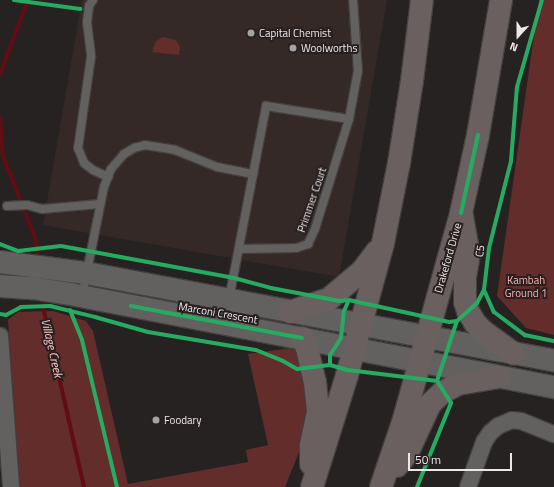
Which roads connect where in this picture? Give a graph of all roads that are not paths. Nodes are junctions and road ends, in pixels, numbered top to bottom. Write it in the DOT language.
graph roads {
  1 [pos="93,0"];
  2 [pos="353,0"];
  3 [pos="422,0"];
  4 [pos="501,0"];
  5 [pos="349,119"];
  6 [pos="253,174"];
  7 [pos="108,177"];
  8 [pos="100,204"];
  9 [pos="7,206"];
  10 [pos="461,213"];
  11 [pos="383,243"];
  12 [pos="239,249"];
  13 [pos="0,262"];
  14 [pos="86,273"];
  15 [pos="0,286"];
  16 [pos="82,296"];
  17 [pos="229,300"];
  18 [pos="290,312"];
  19 [pos="361,325"];
  20 [pos="0,336"];
  21 [pos="427,336"];
  22 [pos="302,338"];
  23 [pos="354,350"];
  24 [pos="514,354"];
  25 [pos="554,361"];
  26 [pos="419,362"];
  27 [pos="499,377"];
  28 [pos="554,387"];
  29 [pos="554,434"];
  30 [pos="5,466"];
  31 [pos="382,485"];
  32 [pos="11,487"];
  33 [pos="312,487"];
  34 [pos="468,487"];
  1 -- 7 [label="lane"];
  2 -- 5 [label="lane, Primmer Court"];
  3 -- 11 [label="highway"];
  4 -- 10 [label="highway, Drakeford Drive"];
  5 -- 6 [label="lane"];
  5 -- 12 [label="lane, Primmer Court"];
  6 -- 7 [label="lane"];
  6 -- 12 [label="lane"];
  7 -- 8 [label="lane"];
  8 -- 9 [label="lane"];
  8 -- 14 [label="lane"];
  10 -- 21 [label="highway, Drakeford Drive"];
  10 -- 24 [label="highway"];
  11 -- 18 [label="highway"];
  11 -- 19 [label="highway"];
  12 -- 17 [label="lane"];
  13 -- 14 [label="street, Marconi Crescent"];
  14 -- 16 [label="lane"];
  14 -- 17 [label="street, Marconi Crescent"];
  15 -- 16 [label="street, Marconi Crescent"];
  16 -- 22 [label="street, Marconi Crescent"];
  17 -- 18 [label="street, Marconi Crescent"];
  18 -- 19 [label="street, Marconi Crescent"];
  19 -- 21 [label="street, Marconi Crescent"];
  19 -- 23 [label="highway"];
  20 -- 30 [label="street"];
  21 -- 24 [label="street, Marconi Crescent"];
  21 -- 26 [label="highway, Drakeford Drive"];
  22 -- 23 [label="street, Marconi Crescent"];
  22 -- 33 [label="highway"];
  23 -- 26 [label="street, Marconi Crescent"];
  23 -- 33 [label="highway"];
  24 -- 25 [label="street, Marconi Crescent"];
  26 -- 27 [label="street, Marconi Crescent"];
  26 -- 31 [label="highway, Drakeford Drive"];
  27 -- 28 [label="street, Marconi Crescent"];
  27 -- 31 [label="highway"];
  29 -- 34 [label="street"];
  30 -- 32 [label="street"];
}
